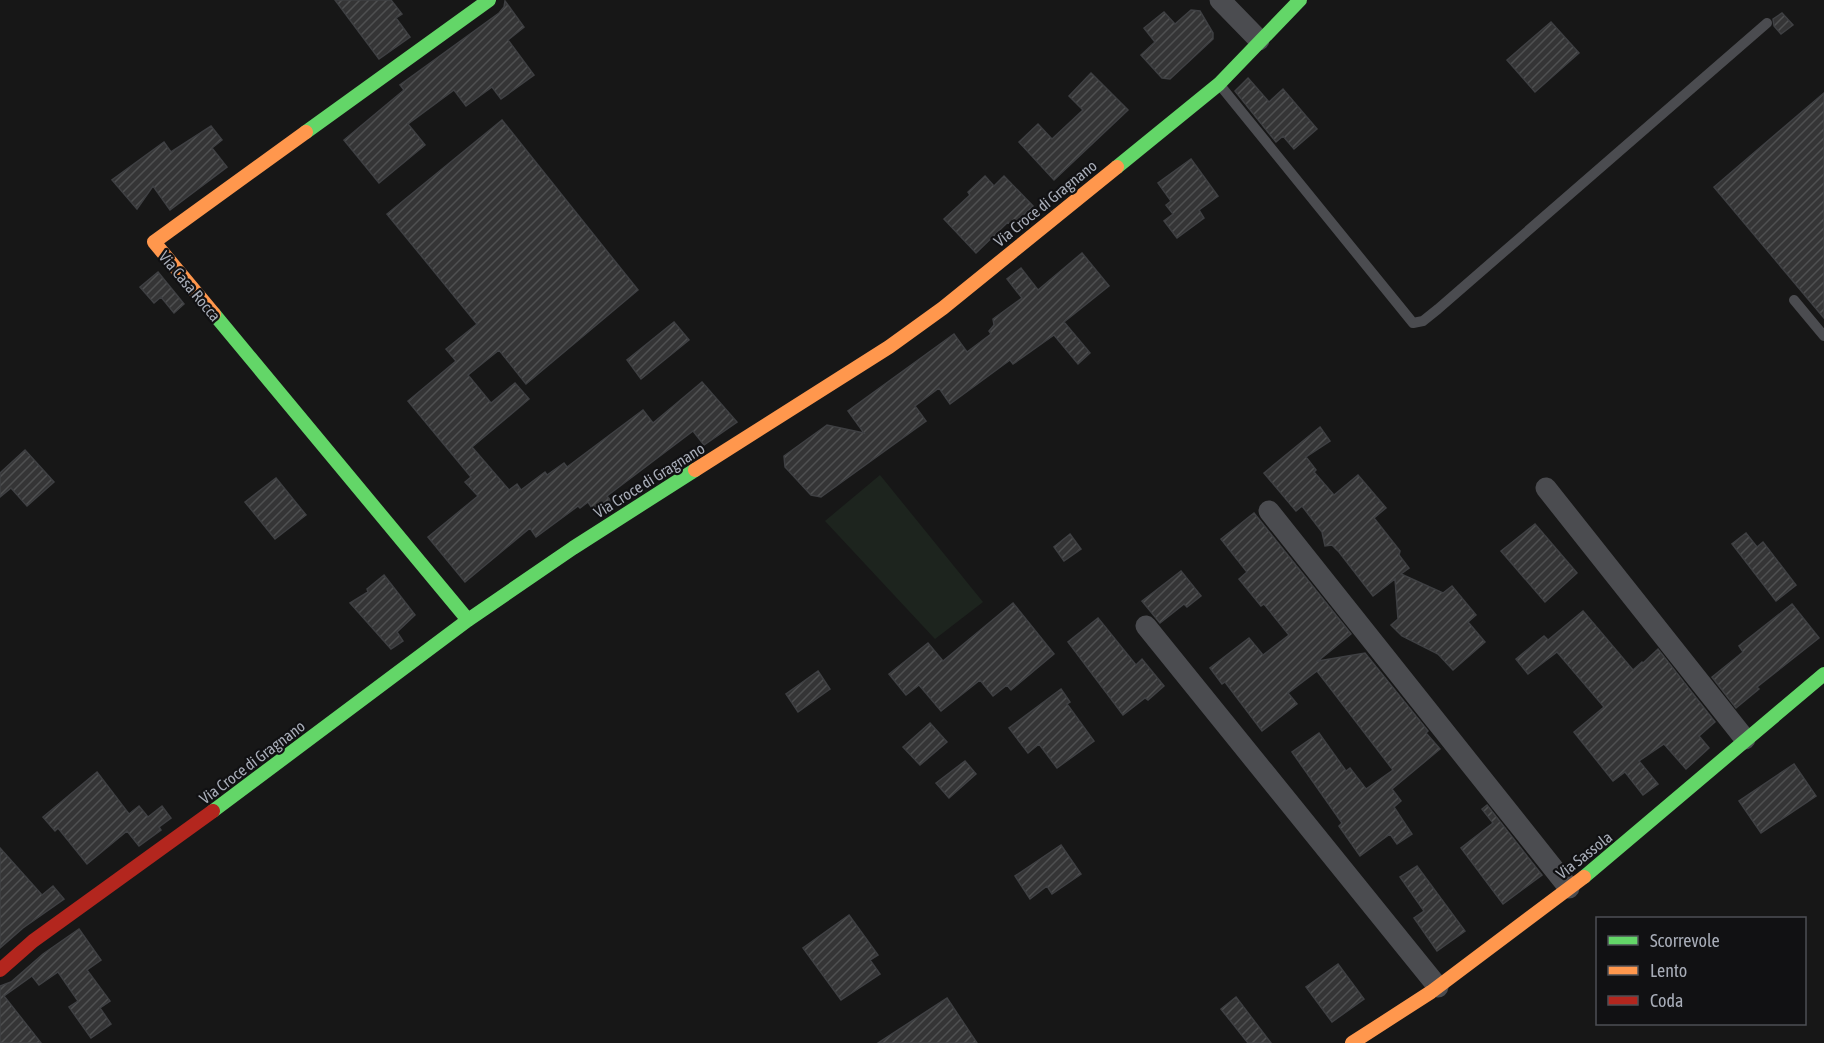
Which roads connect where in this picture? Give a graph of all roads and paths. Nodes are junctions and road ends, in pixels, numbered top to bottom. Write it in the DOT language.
graph roads {
  1 [pos="489,0"];
  2 [pos="1220,0"];
  3 [pos="1300,0"];
  4 [pos="1767,23"];
  5 [pos="1259,40"];
  6 [pos="1219,84"];
  7 [pos="1794,300"];
  8 [pos="1824,336"];
  9 [pos="1546,488"];
  10 [pos="1269,511"];
  11 [pos="468,620"];
  12 [pos="1146,626"];
  13 [pos="1824,674"];
  14 [pos="1745,739"];
  15 [pos="1569,888"];
  16 [pos="0,970"];
  17 [pos="1438,987"];
  18 [pos="1352,1043"];
  1 -- 11 [label="street, Via Casa Rocca"];
  2 -- 5 [label="street"];
  3 -- 5 [label="street, Via Croce di Gragnano"];
  4 -- 6 [label="lane"];
  5 -- 6 [label="street, Via Croce di Gragnano"];
  6 -- 11 [label="street, Via Croce di Gragnano"];
  7 -- 8 [label="lane"];
  9 -- 14 [label="street"];
  10 -- 15 [label="street"];
  11 -- 16 [label="street, Via Croce di Gragnano"];
  12 -- 17 [label="street"];
  13 -- 14 [label="street, Via Sassola"];
  14 -- 15 [label="street, Via Sassola"];
  15 -- 17 [label="street, Via Sassola"];
  17 -- 18 [label="street, Via Sassola"];
}
